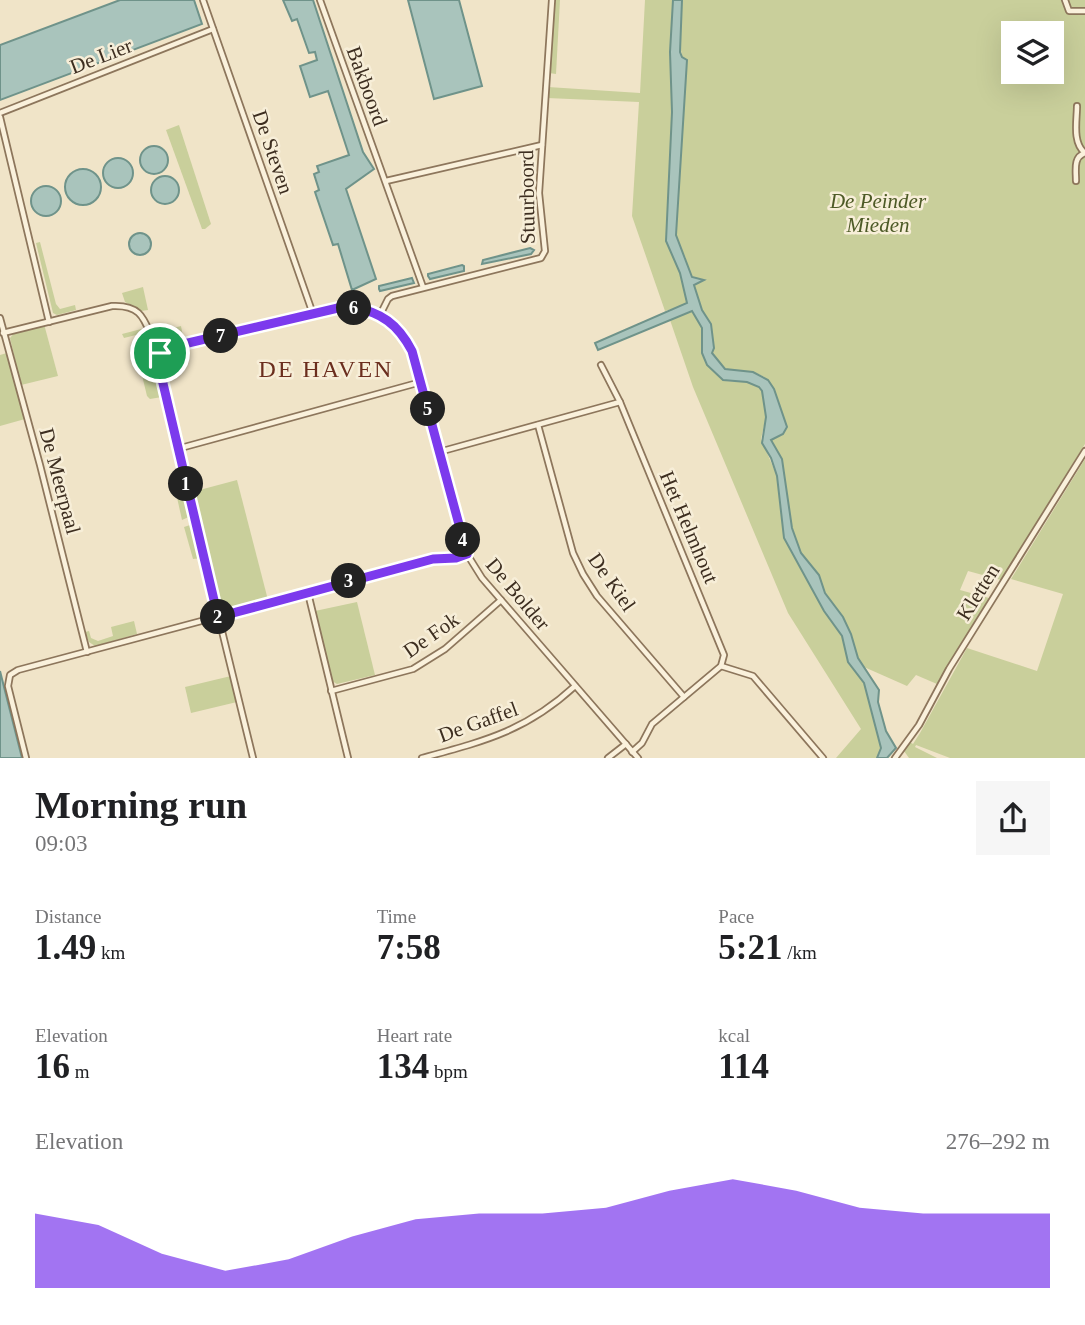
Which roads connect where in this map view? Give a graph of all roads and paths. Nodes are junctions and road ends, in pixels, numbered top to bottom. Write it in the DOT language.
graph roads {
  1 [pos="203,0"];
  2 [pos="320,0"];
  3 [pos="552,0"];
  4 [pos="1065,0"];
  5 [pos="1085,11"];
  6 [pos="213,29"];
  7 [pos="1077,106"];
  8 [pos="0,115"];
  9 [pos="542,145"];
  10 [pos="1085,153"];
  11 [pos="386,181"];
  12 [pos="1076,181"];
  13 [pos="423,288"];
  14 [pos="313,314"];
  15 [pos="380,314"];
  16 [pos="0,318"];
  17 [pos="49,322"];
  18 [pos="3,333"];
  19 [pos="160,353"];
  20 [pos="601,365"];
  21 [pos="421,382"];
  22 [pos="620,401"];
  23 [pos="538,425"];
  24 [pos="177,449"];
  25 [pos="1085,451"];
  26 [pos="439,452"];
  27 [pos="467,554"];
  28 [pos="308,593"];
  29 [pos="502,600"];
  30 [pos="218,617"];
  31 [pos="88,652"];
  32 [pos="721,666"];
  33 [pos="575,686"];
  34 [pos="331,691"];
  35 [pos="684,697"];
  36 [pos="626,744"];
  37 [pos="632,752"];
  38 [pos="26,758"];
  39 [pos="253,758"];
  40 [pos="348,758"];
  41 [pos="422,758"];
  42 [pos="608,758"];
  43 [pos="638,758"];
  44 [pos="823,758"];
  45 [pos="895,758"];
  1 -- 6 [label="street, De Steven"];
  2 -- 11 [label="street, Bakboord"];
  3 -- 9 [label="street, Stuurboord"];
  4 -- 5 [label="street"];
  6 -- 8 [label="street, De Lier"];
  6 -- 14 [label="street, De Steven"];
  7 -- 10 [label="street"];
  8 -- 17 [label="street, De Lier"];
  9 -- 11 [label="street"];
  9 -- 13 [label="street, Stuurboord"];
  10 -- 12 [label="street"];
  11 -- 13 [label="street, Bakboord"];
  13 -- 15 [label="street, Stuurboord"];
  14 -- 15 [label="street"];
  14 -- 19 [label="street"];
  15 -- 21 [label="street"];
  16 -- 18 [label="street, De Meerpaal"];
  17 -- 18 [label="street"];
  17 -- 19 [label="street"];
  18 -- 31 [label="street, De Meerpaal"];
  19 -- 24 [label="street"];
  20 -- 22 [label="street, Het Helmhout"];
  21 -- 24 [label="street"];
  21 -- 26 [label="street"];
  22 -- 23 [label="street"];
  22 -- 32 [label="street, Het Helmhout"];
  23 -- 26 [label="street"];
  23 -- 35 [label="street, De Kiel"];
  24 -- 30 [label="street"];
  25 -- 45 [label="street, Kletten"];
  26 -- 27 [label="street"];
  27 -- 28 [label="street, De Bolder"];
  27 -- 29 [label="street, De Bolder"];
  28 -- 30 [label="street, De Bolder"];
  28 -- 34 [label="street"];
  29 -- 33 [label="street, De Bolder"];
  29 -- 34 [label="street, De Fok"];
  30 -- 31 [label="street, De Bolder"];
  30 -- 39 [label="street"];
  31 -- 38 [label="street, De Bolder"];
  32 -- 35 [label="street"];
  32 -- 44 [label="street"];
  33 -- 36 [label="street, De Bolder"];
  33 -- 41 [label="street, De Gaffel"];
  34 -- 40 [label="street"];
  35 -- 37 [label="street"];
  36 -- 37 [label="street, De Bolder"];
  36 -- 42 [label="street"];
  37 -- 43 [label="street, De Bolder"];
}
